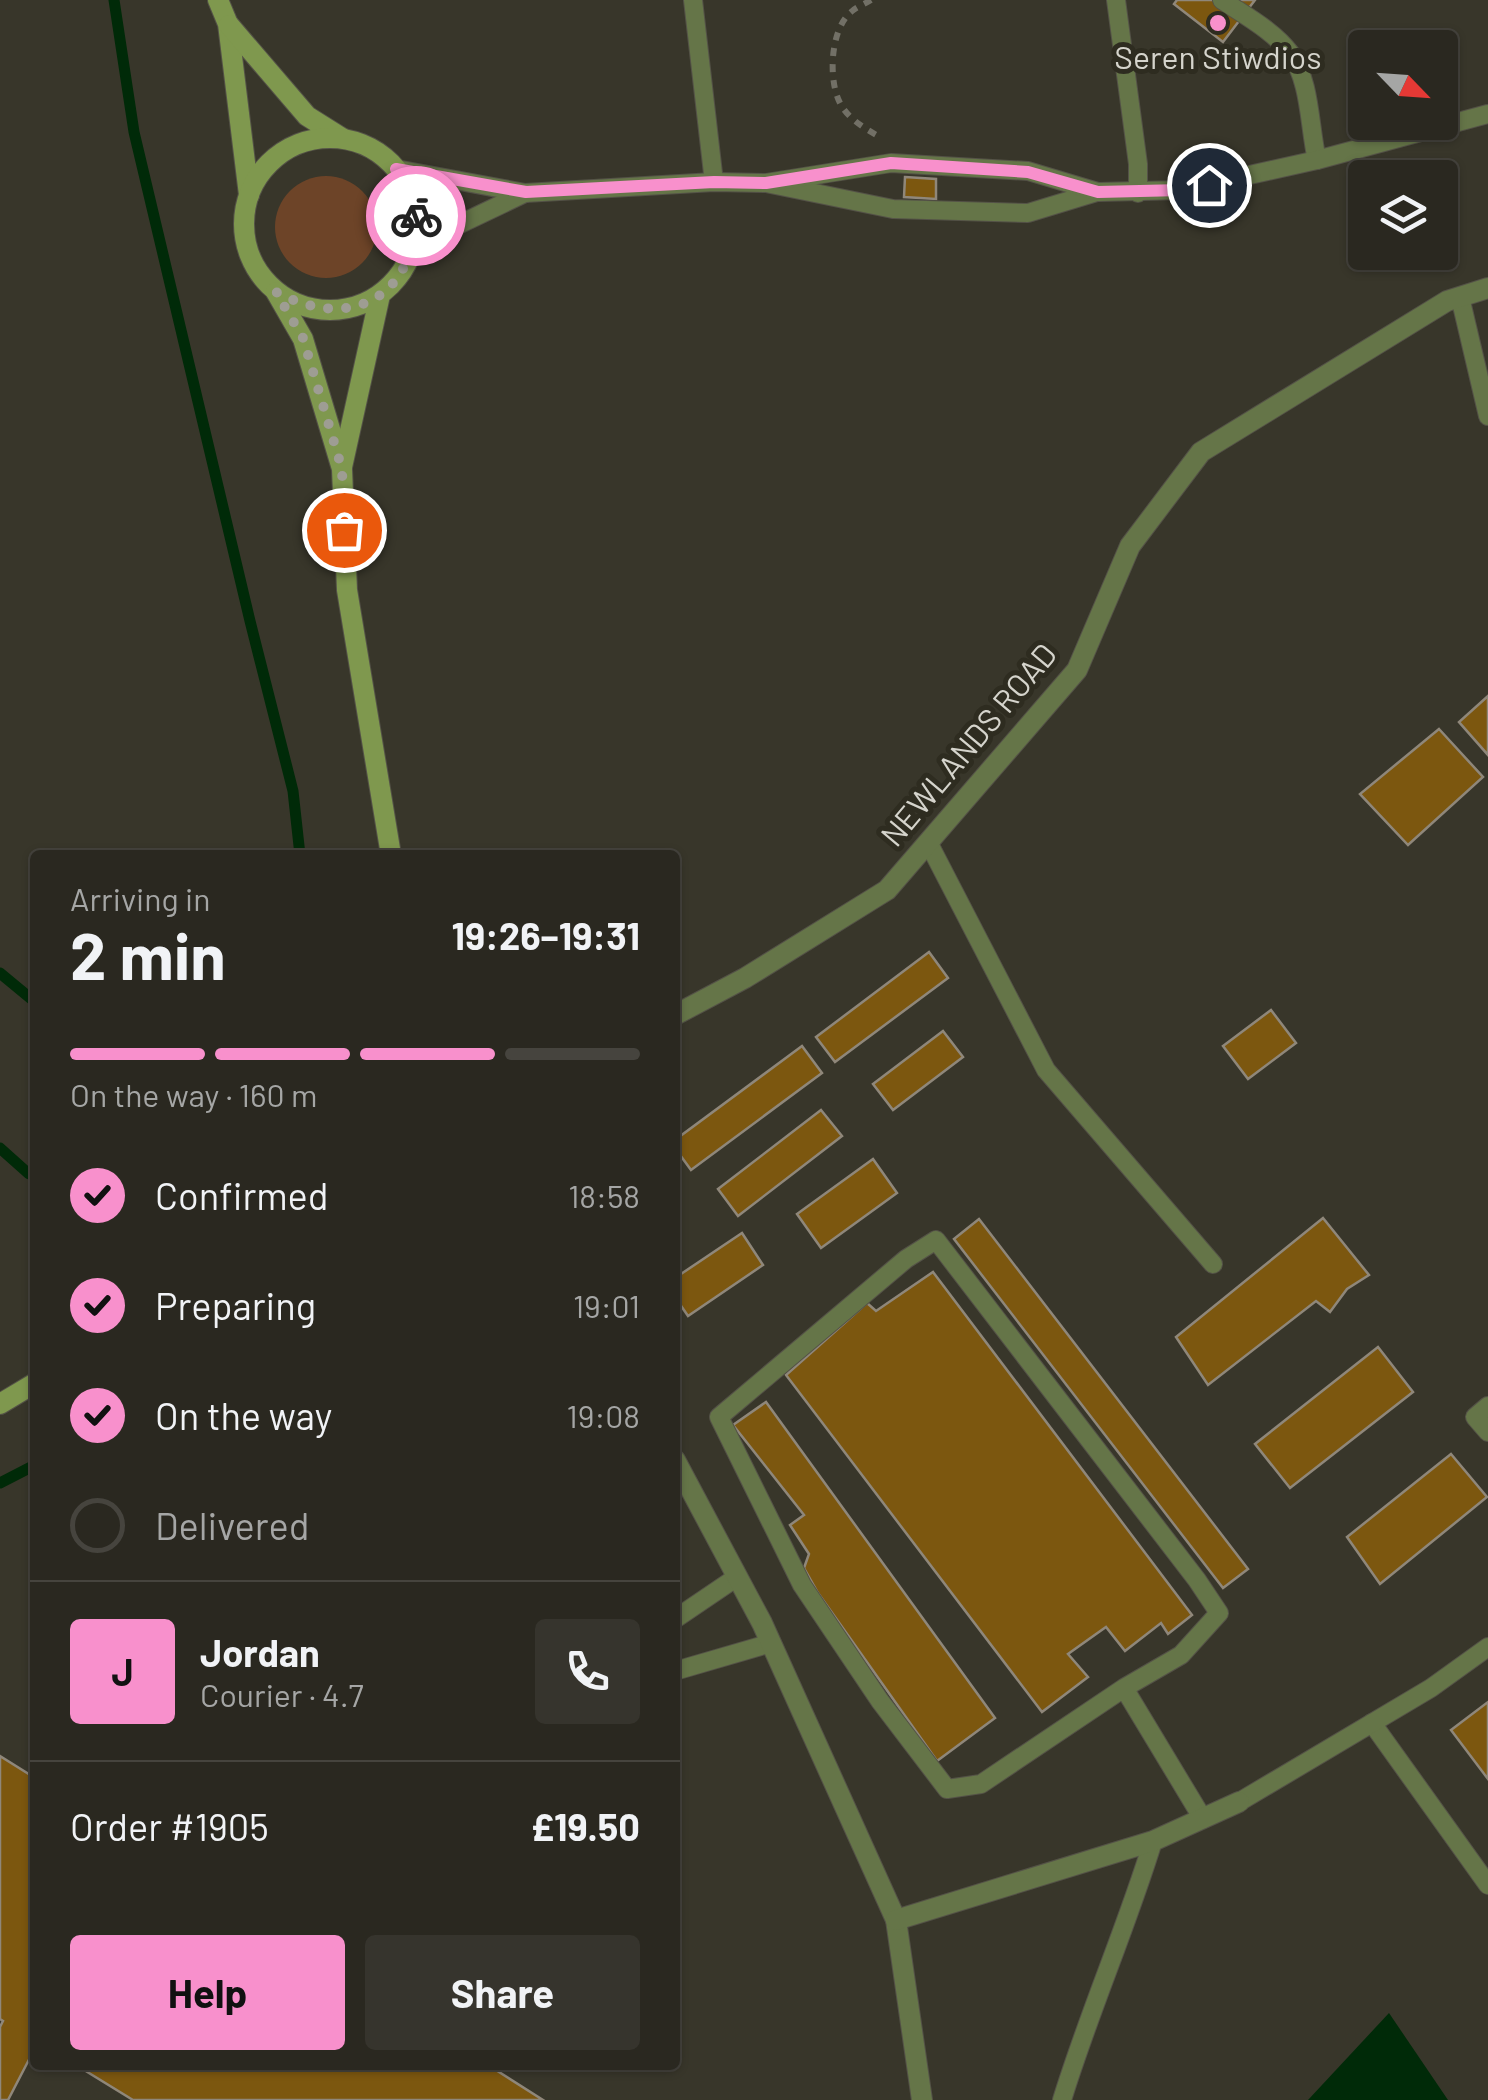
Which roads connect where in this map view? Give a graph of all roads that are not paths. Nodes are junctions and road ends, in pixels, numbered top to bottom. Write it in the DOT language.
graph roads {
  1 [pos="218,0"];
  2 [pos="693,0"];
  3 [pos="1116,0"];
  4 [pos="1222,0"];
  5 [pos="228,24"];
  6 [pos="1488,114"];
  7 [pos="345,140"];
  8 [pos="1317,160"];
  9 [pos="396,169"];
  10 [pos="714,182"];
  11 [pos="766,183"];
  12 [pos="526,192"];
  13 [pos="1098,192"];
  14 [pos="1138,192"];
  15 [pos="249,195"];
  16 [pos="414,246"];
  17 [pos="1488,288"];
  18 [pos="276,292"];
  19 [pos="380,295"];
  20 [pos="1460,296"];
  21 [pos="1488,416"];
  22 [pos="342,469"];
  23 [pos="928,842"];
  24 [pos="391,850"];
  25 [pos="680,1012"];
  26 [pos="1212,1264"];
  27 [pos="30,1386"];
  28 [pos="0,1404"];
  29 [pos="1488,1406"];
  30 [pos="1488,1432"];
  31 [pos="680,1469"];
  32 [pos="737,1577"];
  33 [pos="680,1616"];
  34 [pos="771,1643"];
  35 [pos="1488,1647"];
  36 [pos="680,1670"];
  37 [pos="1124,1688"];
  38 [pos="1372,1724"];
  39 [pos="1239,1802"];
  40 [pos="1203,1818"];
  41 [pos="1153,1841"];
  42 [pos="1488,1884"];
  43 [pos="896,1920"];
  44 [pos="922,2100"];
  45 [pos="1062,2100"];
  1 -- 5 [label="main road"];
  2 -- 10 [label="lane"];
  3 -- 14 [label="lane"];
  4 -- 8 [label="lane"];
  5 -- 7 [label="main road"];
  5 -- 15 [label="main road"];
  6 -- 8 [label="lane"];
  7 -- 9 [label="main road"];
  7 -- 15 [label="main road"];
  8 -- 14 [label="lane"];
  9 -- 12 [label="lane"];
  9 -- 16 [label="main road"];
  10 -- 11 [label="lane"];
  10 -- 12 [label="lane"];
  11 -- 13 [label="lane"];
  11 -- 13 [label="lane"];
  12 -- 16 [label="lane"];
  13 -- 14 [label="lane"];
  15 -- 18 [label="main road"];
  16 -- 19 [label="main road"];
  17 -- 20 [label="street, NEWLANDS ROAD"];
  18 -- 19 [label="main road"];
  18 -- 22 [label="main road"];
  19 -- 22 [label="main road"];
  20 -- 21 [label="lane"];
  20 -- 23 [label="street, NEWLANDS ROAD"];
  22 -- 24 [label="main road"];
  23 -- 25 [label="street, NEWLANDS ROAD"];
  23 -- 26 [label="lane"];
  27 -- 28 [label="main road"];
  29 -- 30 [label="lane"];
  31 -- 32 [label="street"];
  32 -- 33 [label="lane"];
  32 -- 34 [label="street"];
  34 -- 36 [label="lane"];
  34 -- 43 [label="street"];
  35 -- 38 [label="lane"];
  37 -- 37 [label="lane"];
  37 -- 40 [label="lane"];
  38 -- 39 [label="lane"];
  38 -- 42 [label="lane"];
  39 -- 40 [label="street"];
  40 -- 41 [label="street"];
  41 -- 43 [label="street"];
  41 -- 45 [label="lane"];
  43 -- 44 [label="street"];
}
